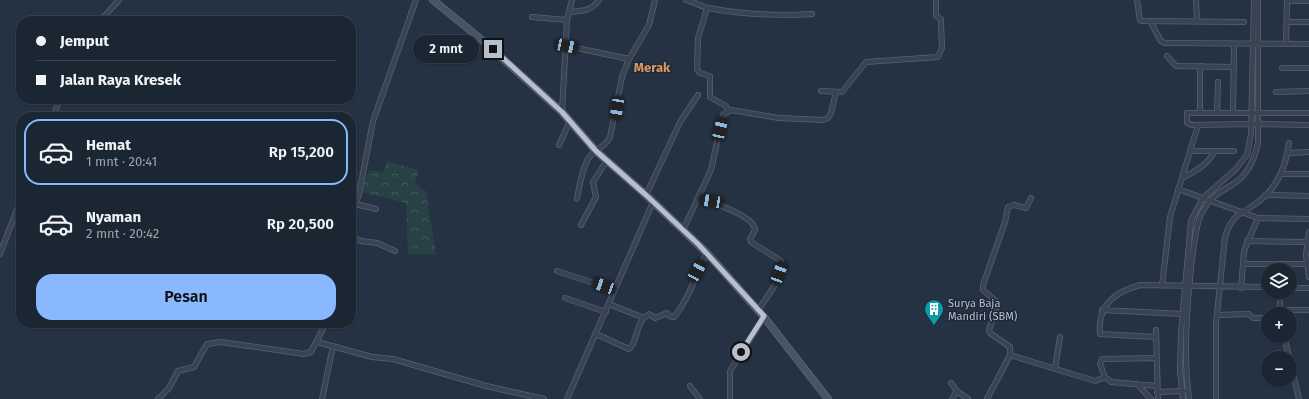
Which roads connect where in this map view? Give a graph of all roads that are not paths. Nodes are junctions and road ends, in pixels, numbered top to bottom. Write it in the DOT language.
graph roads {
  1 [pos="119,0"];
  2 [pos="416,0"];
  3 [pos="433,0"];
  4 [pos="572,0"];
  5 [pos="599,0"];
  6 [pos="655,0"];
  7 [pos="686,0"];
  8 [pos="705,0"];
  9 [pos="936,0"];
  10 [pos="1137,0"];
  11 [pos="1196,0"];
  12 [pos="1254,0"];
  13 [pos="1258,0"];
  14 [pos="1287,0"];
  15 [pos="1309,1"];
  16 [pos="705,7"];
  17 [pos="570,12"];
  18 [pos="812,14"];
  19 [pos="105,16"];
  20 [pos="532,17"];
  21 [pos="567,20"];
  22 [pos="1150,21"];
  23 [pos="1197,21"];
  24 [pos="1244,22"];
  25 [pos="1287,22"];
  26 [pos="1309,22"];
  27 [pos="1234,44"];
  28 [pos="1253,44"];
  29 [pos="1259,44"];
  30 [pos="1286,44"];
  31 [pos="1309,44"];
  32 [pos="567,46"];
  33 [pos="1166,56"];
  34 [pos="629,59"];
  35 [pos="1200,66"];
  36 [pos="1234,67"];
  37 [pos="1282,68"];
  38 [pos="1309,68"];
  39 [pos="1218,82"];
  40 [pos="821,91"];
  41 [pos="1309,91"];
  42 [pos="836,92"];
  43 [pos="1276,92"];
  44 [pos="698,95"];
  45 [pos="728,111"];
  46 [pos="562,112"];
  47 [pos="1200,112"];
  48 [pos="1254,112"];
  49 [pos="1217,113"];
  50 [pos="1233,113"];
  51 [pos="1309,113"];
  52 [pos="570,121"];
  53 [pos="1254,124"];
  54 [pos="1198,125"];
  55 [pos="1309,125"];
  56 [pos="1289,143"];
  57 [pos="559,144"];
  58 [pos="596,151"];
  59 [pos="1190,151"];
  60 [pos="1215,151"];
  61 [pos="1234,151"];
  62 [pos="1309,152"];
  63 [pos="1288,153"];
  64 [pos="607,160"];
  65 [pos="1281,174"];
  66 [pos="1309,174"];
  67 [pos="1182,178"];
  68 [pos="1178,189"];
  69 [pos="646,195"];
  70 [pos="1265,195"];
  71 [pos="1309,196"];
  72 [pos="1031,198"];
  73 [pos="1203,198"];
  74 [pos="577,199"];
  75 [pos="698,199"];
  76 [pos="1209,201"];
  77 [pos="653,202"];
  78 [pos="356,204"];
  79 [pos="376,209"];
  80 [pos="16,212"];
  81 [pos="1240,212"];
  82 [pos="1258,218"];
  83 [pos="1309,219"];
  84 [pos="581,225"];
  85 [pos="683,230"];
  86 [pos="1309,232"];
  87 [pos="356,239"];
  88 [pos="1247,241"];
  89 [pos="1308,242"];
  90 [pos="395,251"];
  91 [pos="707,253"];
  92 [pos="0,254"];
  93 [pos="1243,264"];
  94 [pos="1307,264"];
  95 [pos="557,271"];
  96 [pos="1309,277"];
  97 [pos="1162,286"];
  98 [pos="1187,286"];
  99 [pos="1261,287"];
  100 [pos="1220,288"];
  101 [pos="1241,288"];
  102 [pos="1297,288"];
  103 [pos="1309,288"];
  104 [pos="615,290"];
  105 [pos="565,298"];
  106 [pos="609,304"];
  107 [pos="758,310"];
  108 [pos="1102,310"];
  109 [pos="1309,310"];
  110 [pos="1297,311"];
  111 [pos="606,312"];
  112 [pos="1182,314"];
  113 [pos="1217,315"];
  114 [pos="764,316"];
  115 [pos="644,318"];
  116 [pos="1261,318"];
  117 [pos="324,328"];
  118 [pos="1156,330"];
  119 [pos="596,334"];
  120 [pos="1060,337"];
  121 [pos="1155,337"];
  122 [pos="317,342"];
  123 [pos="1286,343"];
  124 [pos="333,346"];
  125 [pos="1010,355"];
  126 [pos="1157,358"];
  127 [pos="1180,368"];
  128 [pos="1055,369"];
  129 [pos="1186,369"];
  130 [pos="1105,377"];
  131 [pos="951,383"];
  132 [pos="1137,384"];
  133 [pos="690,386"];
  134 [pos="1156,386"];
  135 [pos="957,391"];
  136 [pos="1185,391"];
  137 [pos="1157,392"];
  138 [pos="158,399"];
  139 [pos="322,399"];
  140 [pos="544,399"];
  141 [pos="567,399"];
  142 [pos="700,399"];
  143 [pos="730,399"];
  144 [pos="828,399"];
  145 [pos="952,399"];
  146 [pos="968,399"];
  147 [pos="987,399"];
  148 [pos="1151,399"];
  149 [pos="1158,399"];
  150 [pos="1183,399"];
  151 [pos="1189,399"];
  152 [pos="1216,399"];
  153 [pos="1299,399"];
  1 -- 19 [label="street"];
  2 -- 78 [label="street"];
  3 -- 46 [label="main road"];
  4 -- 17 [label="street"];
  5 -- 17 [label="street"];
  6 -- 34 [label="street"];
  7 -- 16 [label="street"];
  8 -- 16 [label="street"];
  9 -- 42 [label="street"];
  10 -- 22 [label="street"];
  11 -- 23 [label="street"];
  12 -- 28 [label="street"];
  13 -- 29 [label="street"];
  14 -- 15 [label="street"];
  14 -- 25 [label="street"];
  16 -- 18 [label="street"];
  16 -- 45 [label="street"];
  17 -- 21 [label="street"];
  20 -- 21 [label="street"];
  21 -- 32 [label="street"];
  22 -- 23 [label="street"];
  22 -- 27 [label="street"];
  23 -- 24 [label="street"];
  25 -- 26 [label="street"];
  25 -- 30 [label="street"];
  27 -- 28 [label="street"];
  27 -- 36 [label="street"];
  28 -- 29 [label="street"];
  28 -- 48 [label="street"];
  29 -- 30 [label="street"];
  29 -- 48 [label="street"];
  30 -- 31 [label="street"];
  32 -- 34 [label="street"];
  32 -- 46 [label="street"];
  33 -- 35 [label="street"];
  34 -- 58 [label="street"];
  35 -- 36 [label="street"];
  35 -- 47 [label="street"];
  36 -- 50 [label="street"];
  37 -- 38 [label="street"];
  39 -- 49 [label="street"];
  40 -- 42 [label="street"];
  41 -- 43 [label="street"];
  42 -- 45 [label="street"];
  44 -- 69 [label="street"];
  45 -- 75 [label="street"];
  46 -- 52 [label="main road"];
  47 -- 49 [label="street"];
  47 -- 54 [label="street"];
  48 -- 50 [label="street"];
  48 -- 51 [label="street"];
  48 -- 53 [label="street"];
  49 -- 50 [label="street"];
  52 -- 57 [label="street"];
  52 -- 58 [label="main road"];
  53 -- 54 [label="street"];
  53 -- 55 [label="street"];
  53 -- 73 [label="street"];
  53 -- 76 [label="street"];
  54 -- 59 [label="street"];
  56 -- 63 [label="street"];
  58 -- 64 [label="main road"];
  58 -- 74 [label="street"];
  59 -- 60 [label="street"];
  59 -- 67 [label="street"];
  60 -- 61 [label="street"];
  60 -- 67 [label="street"];
  62 -- 63 [label="street"];
  63 -- 65 [label="street"];
  64 -- 69 [label="main road"];
  64 -- 84 [label="street"];
  65 -- 66 [label="street"];
  65 -- 70 [label="street"];
  67 -- 68 [label="street"];
  68 -- 73 [label="street"];
  68 -- 97 [label="street"];
  69 -- 77 [label="main road"];
  70 -- 71 [label="street"];
  70 -- 81 [label="street"];
  72 -- 125 [label="street"];
  73 -- 76 [label="street"];
  73 -- 98 [label="street"];
  75 -- 85 [label="street"];
  75 -- 107 [label="street"];
  76 -- 81 [label="street"];
  76 -- 98 [label="street"];
  77 -- 85 [label="main road"];
  77 -- 104 [label="street"];
  78 -- 79 [label="street"];
  80 -- 92 [label="street"];
  81 -- 82 [label="street"];
  81 -- 100 [label="street"];
  82 -- 83 [label="street"];
  82 -- 88 [label="street"];
  85 -- 91 [label="main road"];
  86 -- 89 [label="street"];
  87 -- 90 [label="street"];
  88 -- 89 [label="street"];
  88 -- 93 [label="street"];
  89 -- 94 [label="street"];
  91 -- 107 [label="main road"];
  91 -- 115 [label="street"];
  93 -- 94 [label="street"];
  93 -- 101 [label="street"];
  94 -- 96 [label="street"];
  95 -- 104 [label="street"];
  97 -- 98 [label="street"];
  97 -- 108 [label="street"];
  98 -- 100 [label="street"];
  98 -- 112 [label="street"];
  98 -- 129 [label="street"];
  99 -- 101 [label="street"];
  100 -- 101 [label="street"];
  100 -- 113 [label="street"];
  102 -- 103 [label="street"];
  104 -- 106 [label="street"];
  105 -- 111 [label="street"];
  106 -- 111 [label="street"];
  106 -- 115 [label="street"];
  107 -- 114 [label="main road"];
  108 -- 112 [label="street"];
  108 -- 121 [label="street"];
  109 -- 110 [label="street"];
  111 -- 119 [label="street"];
  112 -- 127 [label="street"];
  113 -- 116 [label="street"];
  113 -- 152 [label="street"];
  114 -- 143 [label="street"];
  114 -- 144 [label="main road"];
  115 -- 119 [label="street"];
  117 -- 122 [label="street"];
  118 -- 121 [label="street"];
  119 -- 141 [label="street"];
  120 -- 128 [label="street"];
  121 -- 126 [label="street"];
  122 -- 124 [label="street"];
  122 -- 138 [label="street"];
  123 -- 153 [label="street"];
  124 -- 139 [label="street"];
  124 -- 140 [label="street"];
  125 -- 128 [label="street"];
  125 -- 147 [label="street"];
  126 -- 130 [label="street"];
  126 -- 134 [label="street"];
  127 -- 129 [label="street"];
  127 -- 136 [label="street"];
  128 -- 130 [label="street"];
  129 -- 136 [label="street"];
  130 -- 132 [label="street"];
  131 -- 135 [label="street"];
  132 -- 134 [label="street"];
  132 -- 148 [label="street"];
  133 -- 142 [label="street"];
  134 -- 137 [label="street"];
  135 -- 145 [label="street"];
  135 -- 146 [label="street"];
  136 -- 137 [label="street"];
  136 -- 150 [label="street"];
  136 -- 151 [label="street"];
  137 -- 149 [label="street"];
}
